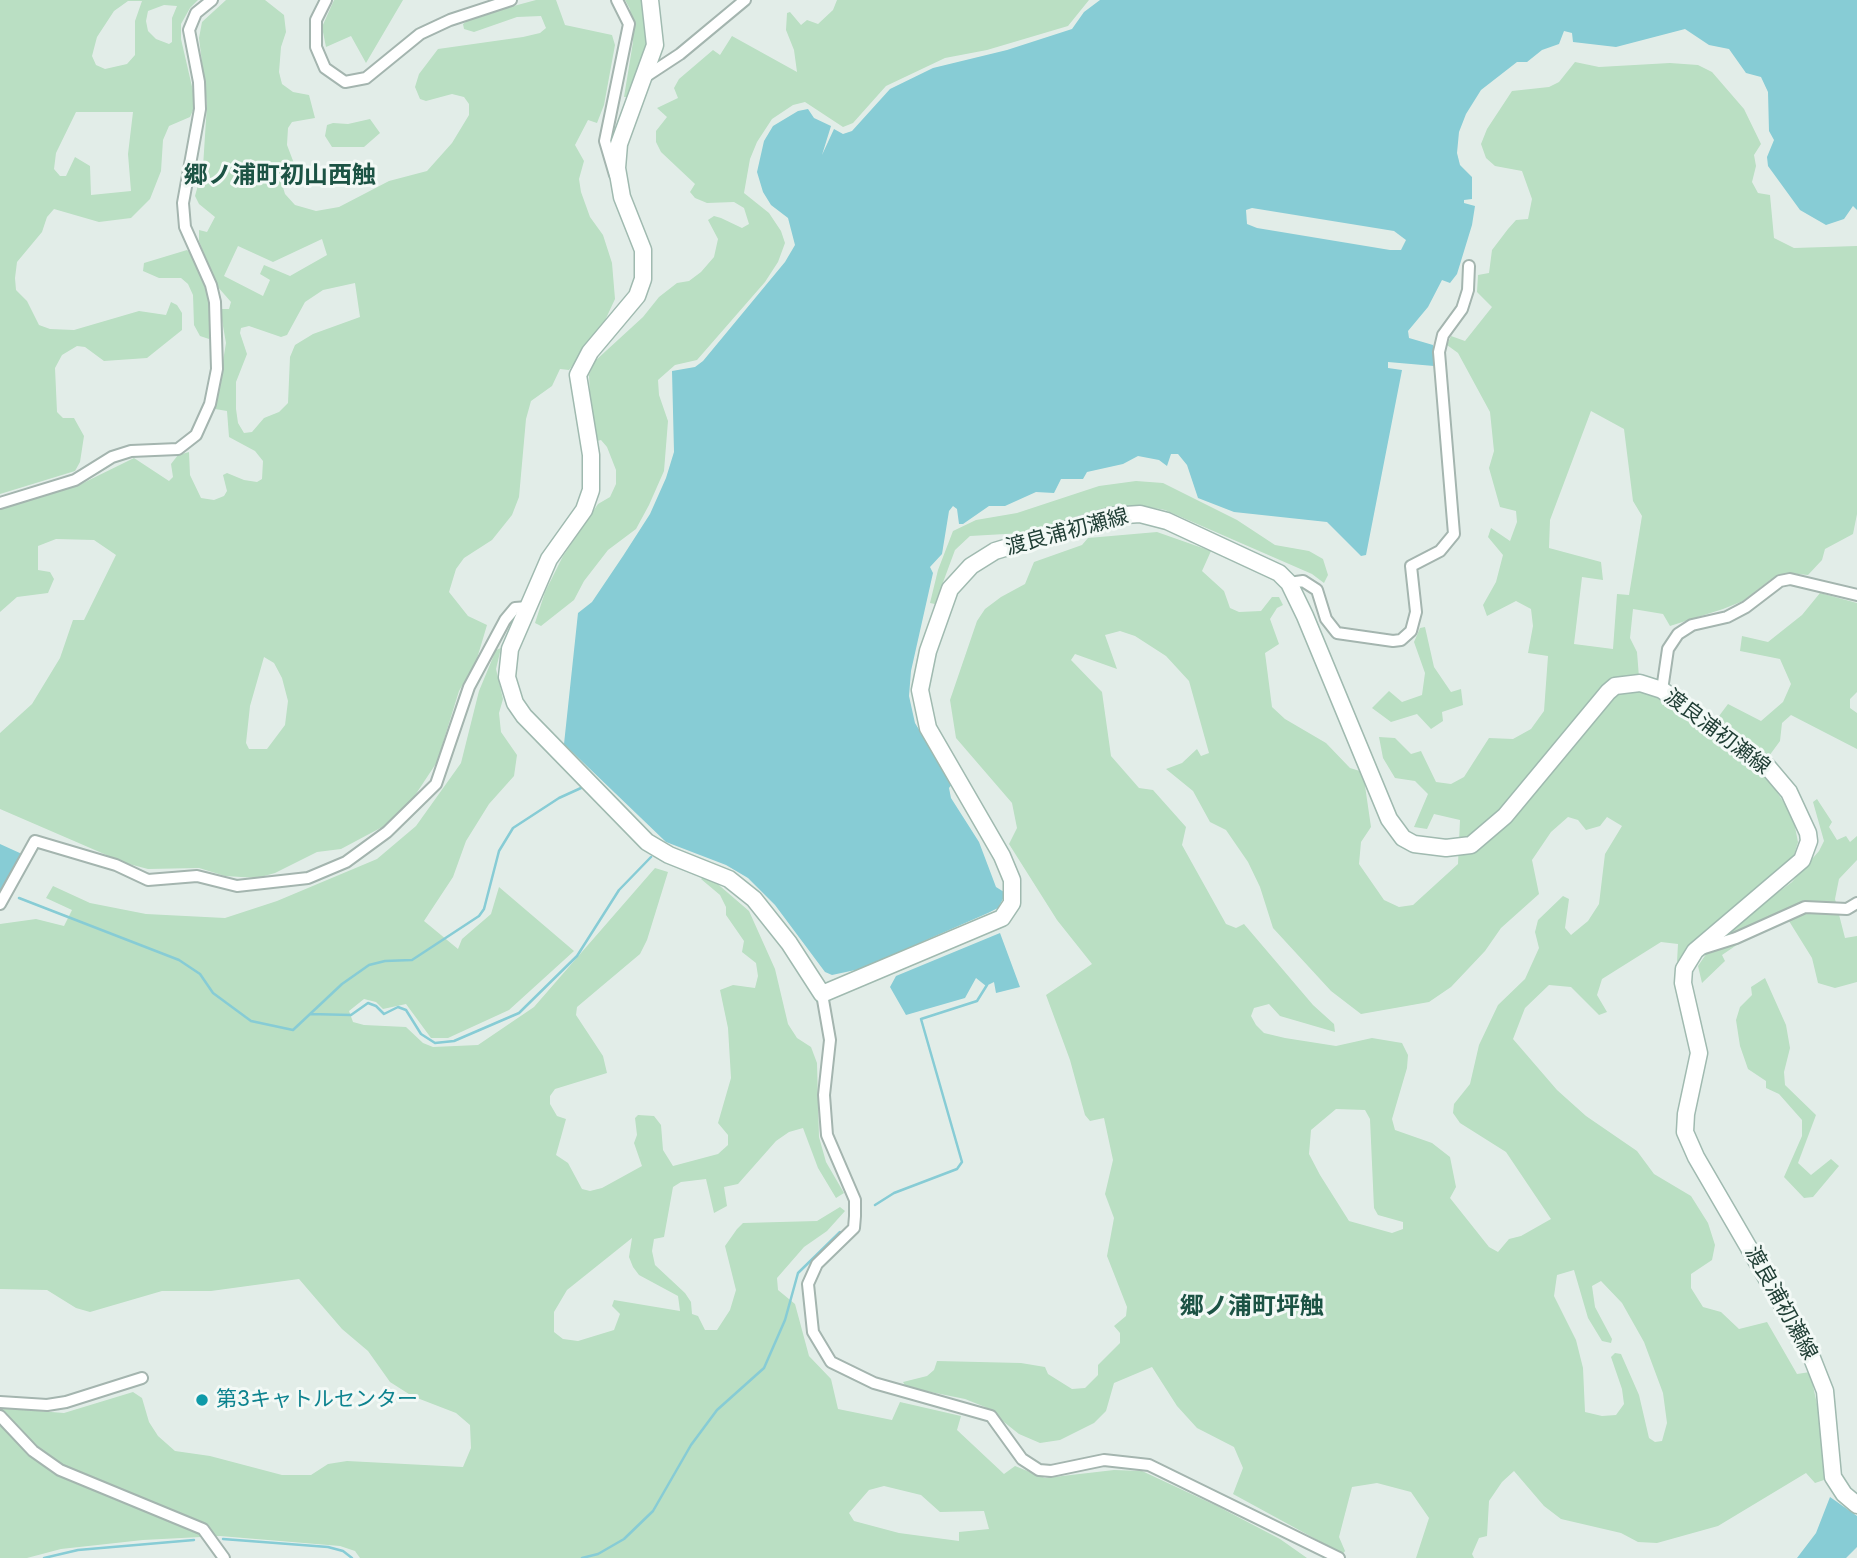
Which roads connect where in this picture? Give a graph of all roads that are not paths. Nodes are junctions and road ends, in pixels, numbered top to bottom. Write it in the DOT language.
graph roads {
  1 [pos="212,0"];
  2 [pos="326,0"];
  3 [pos="511,0"];
  4 [pos="617,0"];
  5 [pos="650,0"];
  6 [pos="745,0"];
  7 [pos="645,78"];
  8 [pos="618,183"];
  9 [pos="1469,266"];
  10 [pos="0,503"];
  11 [pos="1289,583"];
  12 [pos="1857,595"];
  13 [pos="528,607"];
  14 [pos="1662,690"];
  15 [pos="1857,903"];
  16 [pos="0,904"];
  17 [pos="1695,951"];
  18 [pos="822,994"];
  19 [pos="142,1378"];
  20 [pos="0,1402"];
  21 [pos="0,1416"];
  22 [pos="1857,1505"];
  23 [pos="224,1558"];
  24 [pos="1339,1558"];
  1 -- 10 [label="street"];
  2 -- 3 [label="street"];
  4 -- 8 [label="street"];
  5 -- 7 [label="main road"];
  6 -- 7 [label="street"];
  7 -- 8 [label="main road"];
  8 -- 13 [label="main road"];
  9 -- 11 [label="street"];
  11 -- 14 [label="main road, 渡良浦初瀬線"];
  11 -- 18 [label="main road, 渡良浦初瀬線"];
  12 -- 14 [label="street"];
  13 -- 16 [label="street"];
  13 -- 18 [label="main road"];
  14 -- 17 [label="main road, 渡良浦初瀬線"];
  15 -- 17 [label="street"];
  17 -- 22 [label="main road, 渡良浦初瀬線"];
  18 -- 24 [label="street"];
  19 -- 20 [label="street"];
  21 -- 23 [label="street"];
}
